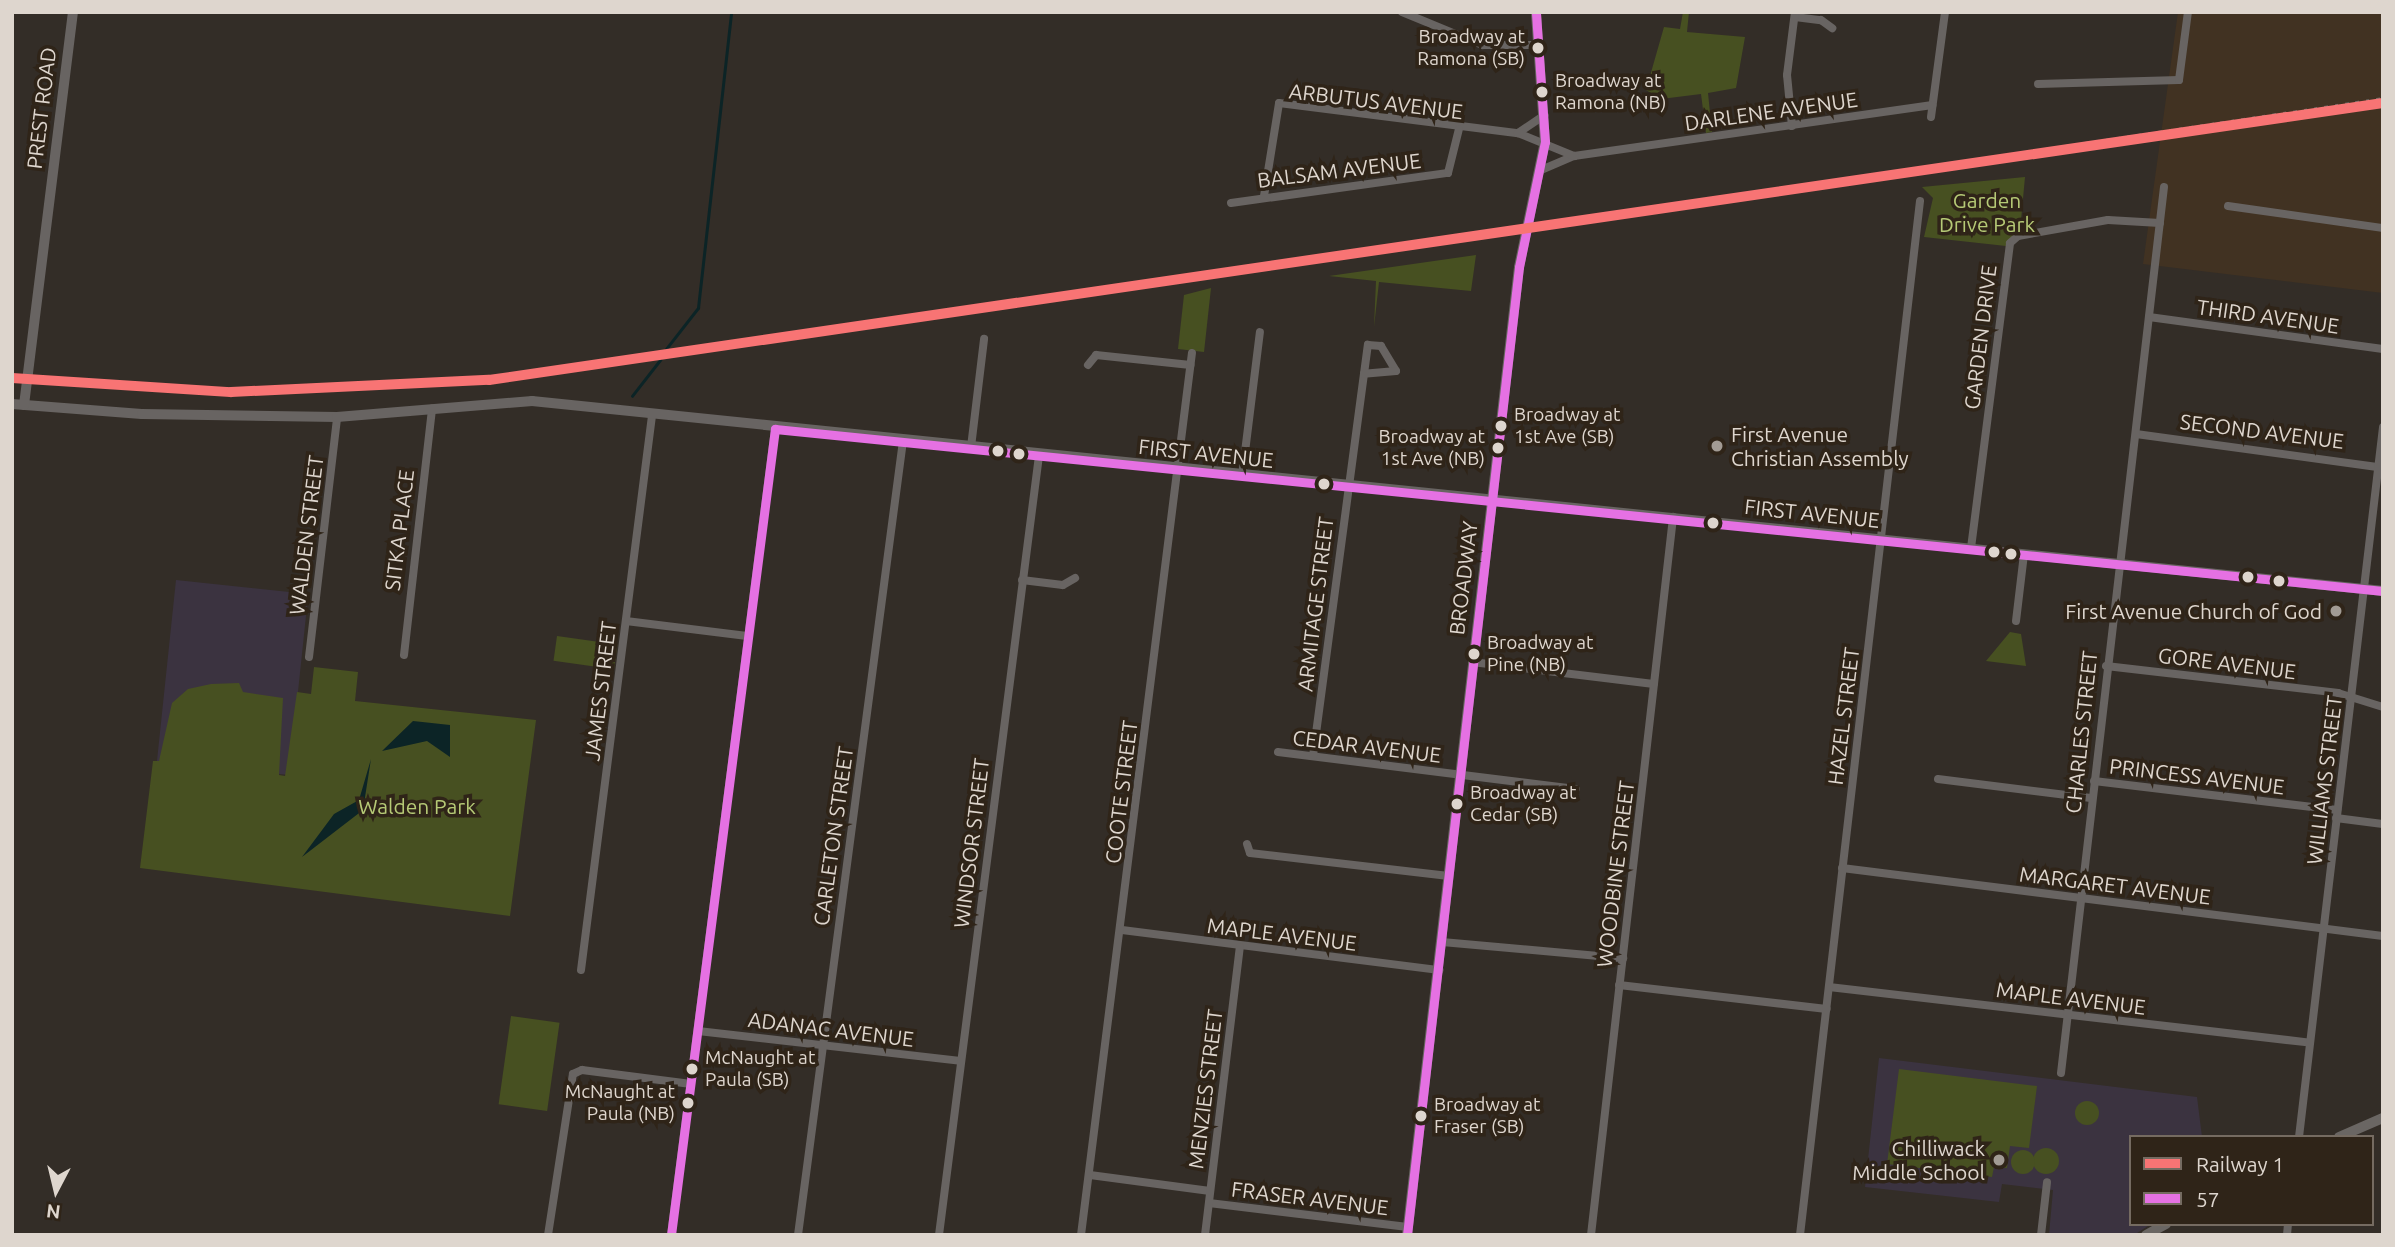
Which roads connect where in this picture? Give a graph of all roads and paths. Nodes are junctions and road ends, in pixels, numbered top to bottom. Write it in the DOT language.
graph roads {
  1 [pos="73,12"];
  2 [pos="1402,12"];
  3 [pos="1536,12"];
  4 [pos="1945,12"];
  5 [pos="2188,12"];
  6 [pos="1795,15"];
  7 [pos="1832,28"];
  8 [pos="1539,45"];
  9 [pos="2038,84"];
  10 [pos="1932,105"];
  11 [pos="1545,115"];
  12 [pos="1931,117"];
  13 [pos="1792,126"];
  14 [pos="1460,129"];
  15 [pos="1518,133"];
  16 [pos="1545,142"];
  17 [pos="1574,156"];
  18 [pos="1541,170"];
  19 [pos="2164,187"];
  20 [pos="1264,196"];
  21 [pos="1920,201"];
  22 [pos="1231,203"];
  23 [pos="2228,206"];
  24 [pos="2160,223"];
  25 [pos="2383,228"];
  26 [pos="2149,317"];
  27 [pos="1260,332"];
  28 [pos="984,340"];
  29 [pos="2383,349"];
  30 [pos="1192,353"];
  31 [pos="1088,365"];
  32 [pos="1190,365"];
  33 [pos="1364,374"];
  34 [pos="18,404"];
  35 [pos="432,409"];
  36 [pos="652,416"];
  37 [pos="337,417"];
  38 [pos="2383,427"];
  39 [pos="775,429"];
  40 [pos="2136,434"];
  41 [pos="903,441"];
  42 [pos="971,447"];
  43 [pos="1039,456"];
  44 [pos="2381,467"];
  45 [pos="1177,469"];
  46 [pos="1242,476"];
  47 [pos="1348,486"];
  48 [pos="1492,501"];
  49 [pos="1673,517"];
  50 [pos="1881,540"];
  51 [pos="1971,548"];
  52 [pos="2024,554"];
  53 [pos="2120,563"];
  54 [pos="1075,578"];
  55 [pos="1023,580"];
  56 [pos="2364,588"];
  57 [pos="2383,591"];
  58 [pos="626,621"];
  59 [pos="2016,621"];
  60 [pos="747,636"];
  61 [pos="404,655"];
  62 [pos="309,657"];
  63 [pos="1472,662"];
  64 [pos="2106,666"];
  65 [pos="1654,684"];
  66 [pos="2351,697"];
  67 [pos="2383,707"];
  68 [pos="1278,752"];
  69 [pos="1313,756"];
  70 [pos="1460,775"];
  71 [pos="1938,779"];
  72 [pos="2094,781"];
  73 [pos="1576,789"];
  74 [pos="2091,797"];
  75 [pos="2337,814"];
  76 [pos="2383,824"];
  77 [pos="1247,844"];
  78 [pos="1842,868"];
  79 [pos="1449,876"];
  80 [pos="2080,898"];
  81 [pos="2324,929"];
  82 [pos="1122,930"];
  83 [pos="2383,936"];
  84 [pos="1442,942"];
  85 [pos="1240,947"];
  86 [pos="1623,958"];
  87 [pos="581,970"];
  88 [pos="1439,970"];
  89 [pos="1619,985"];
  90 [pos="1829,987"];
  91 [pos="1826,1009"];
  92 [pos="2067,1015"];
  93 [pos="698,1031"];
  94 [pos="2310,1043"];
  95 [pos="823,1046"];
  96 [pos="960,1061"];
  97 [pos="2061,1073"];
  98 [pos="691,1084"];
  99 [pos="2383,1118"];
  100 [pos="2299,1135"];
  101 [pos="2344,1135"];
  102 [pos="1090,1175"];
  103 [pos="2047,1182"];
  104 [pos="1210,1191"];
  105 [pos="1209,1203"];
  106 [pos="2162,1226"];
  107 [pos="1408,1231"];
  108 [pos="548,1235"];
  109 [pos="671,1235"];
  110 [pos="798,1235"];
  111 [pos="939,1235"];
  112 [pos="1081,1235"];
  113 [pos="1205,1235"];
  114 [pos="1591,1235"];
  115 [pos="1800,1235"];
  116 [pos="2041,1235"];
  117 [pos="2146,1235"];
  1 -- 34 [label="street, PREST ROAD"];
  2 -- 8 [label="street"];
  3 -- 8 [label="street, BROADWAY"];
  4 -- 10 [label="street"];
  5 -- 9 [label="street"];
  6 -- 7 [label="street"];
  6 -- 13 [label="street"];
  8 -- 11 [label="street, BROADWAY"];
  10 -- 12 [label="street"];
  10 -- 13 [label="street, DARLENE AVENUE"];
  11 -- 15 [label="street"];
  11 -- 16 [label="street, BROADWAY"];
  13 -- 17 [label="street, DARLENE AVENUE"];
  14 -- 15 [label="street, ARBUTUS AVENUE"];
  14 -- 20 [label="street, BALSAM AVENUE"];
  14 -- 20 [label="street, ARBUTUS AVENUE"];
  15 -- 16 [label="street, ARBUTUS AVENUE"];
  16 -- 17 [label="street"];
  16 -- 18 [label="street, BROADWAY"];
  17 -- 18 [label="street, DARLENE AVENUE"];
  18 -- 48 [label="street, BROADWAY"];
  19 -- 24 [label="street, CHARLES STREET"];
  20 -- 22 [label="street, BALSAM AVENUE"];
  21 -- 50 [label="street, HAZEL STREET"];
  23 -- 25 [label="street"];
  24 -- 26 [label="street, CHARLES STREET"];
  24 -- 51 [label="street, GARDEN DRIVE"];
  26 -- 29 [label="street, THIRD AVENUE"];
  26 -- 40 [label="street, CHARLES STREET"];
  27 -- 46 [label="street"];
  28 -- 42 [label="street"];
  30 -- 32 [label="street, COOTE STREET"];
  31 -- 32 [label="street"];
  32 -- 45 [label="street, COOTE STREET"];
  33 -- 33 [label="street, ARMITAGE STREET"];
  33 -- 47 [label="street, ARMITAGE STREET"];
  34 -- 37 [label="street, FIRST AVENUE"];
  35 -- 36 [label="street, FIRST AVENUE"];
  35 -- 37 [label="street, FIRST AVENUE"];
  35 -- 61 [label="street, SITKA PLACE"];
  36 -- 39 [label="street, FIRST AVENUE"];
  36 -- 58 [label="street, JAMES STREET"];
  37 -- 62 [label="street, WALDEN STREET"];
  38 -- 44 [label="street, WILLIAMS STREET"];
  39 -- 41 [label="street, FIRST AVENUE"];
  39 -- 60 [label="street"];
  40 -- 44 [label="street, SECOND AVENUE"];
  40 -- 53 [label="street, CHARLES STREET"];
  41 -- 42 [label="street, FIRST AVENUE"];
  41 -- 95 [label="street, CARLETON STREET"];
  42 -- 43 [label="street, FIRST AVENUE"];
  43 -- 45 [label="street, FIRST AVENUE"];
  43 -- 55 [label="street, WINDSOR STREET"];
  44 -- 56 [label="street, WILLIAMS STREET"];
  45 -- 46 [label="street, FIRST AVENUE"];
  45 -- 82 [label="street, COOTE STREET"];
  46 -- 47 [label="street, FIRST AVENUE"];
  47 -- 48 [label="street, FIRST AVENUE"];
  47 -- 69 [label="street, ARMITAGE STREET"];
  48 -- 49 [label="street, FIRST AVENUE"];
  48 -- 63 [label="street, BROADWAY"];
  49 -- 50 [label="street, FIRST AVENUE"];
  49 -- 65 [label="street, WOODBINE STREET"];
  50 -- 51 [label="street, FIRST AVENUE"];
  50 -- 78 [label="street, HAZEL STREET"];
  51 -- 52 [label="street, FIRST AVENUE"];
  52 -- 53 [label="street, FIRST AVENUE"];
  52 -- 59 [label="street"];
  53 -- 56 [label="street, FIRST AVENUE"];
  53 -- 64 [label="street, CHARLES STREET"];
  54 -- 55 [label="street"];
  55 -- 96 [label="street, WINDSOR STREET"];
  56 -- 57 [label="street, FIRST AVENUE"];
  56 -- 66 [label="street, WILLIAMS STREET"];
  58 -- 60 [label="street"];
  58 -- 87 [label="street, JAMES STREET"];
  60 -- 93 [label="street"];
  63 -- 65 [label="street"];
  63 -- 70 [label="street, BROADWAY"];
  64 -- 66 [label="street, GORE AVENUE"];
  64 -- 72 [label="street, CHARLES STREET"];
  65 -- 86 [label="street, WOODBINE STREET"];
  66 -- 67 [label="street, GORE AVENUE"];
  66 -- 75 [label="street, WILLIAMS STREET"];
  68 -- 69 [label="street, CEDAR AVENUE"];
  69 -- 70 [label="street, CEDAR AVENUE"];
  70 -- 73 [label="street, CEDAR AVENUE"];
  70 -- 79 [label="street, BROADWAY"];
  71 -- 74 [label="street, PRINCESS AVENUE"];
  72 -- 74 [label="street, CHARLES STREET"];
  72 -- 75 [label="street, PRINCESS AVENUE"];
  74 -- 80 [label="street, CHARLES STREET"];
  75 -- 76 [label="street, PRINCESS AVENUE"];
  75 -- 81 [label="street, WILLIAMS STREET"];
  77 -- 79 [label="street"];
  78 -- 80 [label="street, MARGARET AVENUE"];
  78 -- 90 [label="street, HAZEL STREET"];
  79 -- 84 [label="street, BROADWAY"];
  80 -- 81 [label="street, MARGARET AVENUE"];
  80 -- 92 [label="street, CHARLES STREET"];
  81 -- 83 [label="street, MARGARET AVENUE"];
  81 -- 94 [label="street, WILLIAMS STREET"];
  82 -- 85 [label="street, MAPLE AVENUE"];
  82 -- 102 [label="street, COOTE STREET"];
  84 -- 86 [label="street"];
  84 -- 88 [label="street, BROADWAY"];
  85 -- 88 [label="street, MAPLE AVENUE"];
  85 -- 104 [label="street, MENZIES STREET"];
  86 -- 89 [label="street, WOODBINE STREET"];
  88 -- 107 [label="street, BROADWAY"];
  89 -- 91 [label="street"];
  89 -- 114 [label="street, WOODBINE STREET"];
  90 -- 91 [label="street, HAZEL STREET"];
  90 -- 92 [label="street, MAPLE AVENUE"];
  91 -- 115 [label="street, HAZEL STREET"];
  92 -- 94 [label="street, MAPLE AVENUE"];
  92 -- 97 [label="street, CHARLES STREET"];
  93 -- 95 [label="street, ADANAC AVENUE"];
  93 -- 98 [label="street"];
  94 -- 100 [label="street, WILLIAMS STREET"];
  95 -- 96 [label="street, ADANAC AVENUE"];
  95 -- 110 [label="street, CARLETON STREET"];
  96 -- 111 [label="street, WINDSOR STREET"];
  98 -- 108 [label="street"];
  98 -- 109 [label="street"];
  99 -- 101 [label="main road"];
  102 -- 104 [label="street, FRASER AVENUE"];
  102 -- 112 [label="street, COOTE STREET"];
  103 -- 116 [label="street"];
  104 -- 105 [label="street, MENZIES STREET"];
  105 -- 107 [label="street, FRASER AVENUE"];
  105 -- 113 [label="street, MENZIES STREET"];
  106 -- 117 [label="main road"];
}
